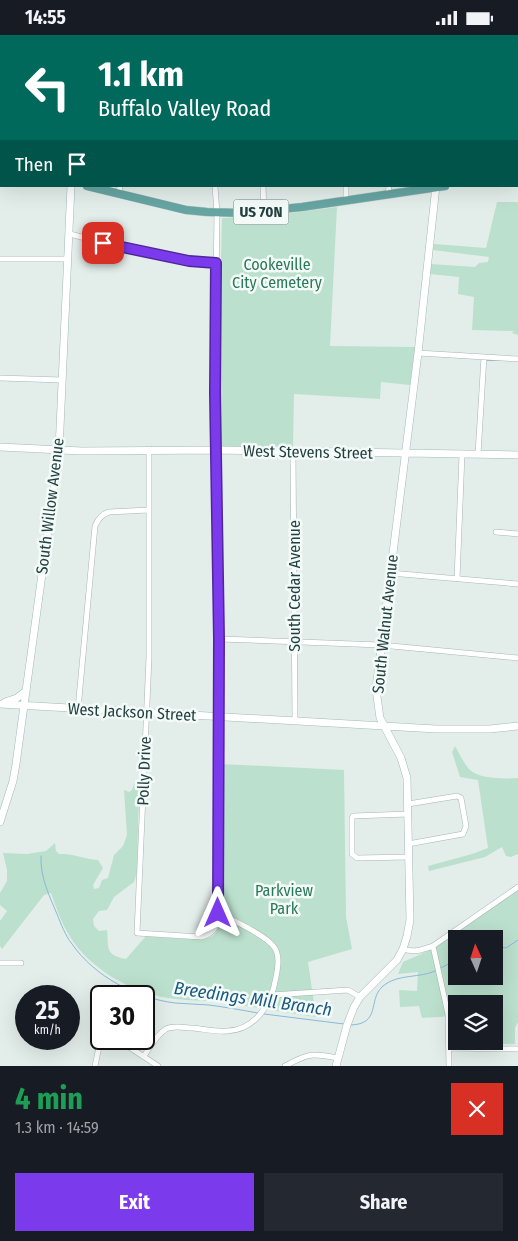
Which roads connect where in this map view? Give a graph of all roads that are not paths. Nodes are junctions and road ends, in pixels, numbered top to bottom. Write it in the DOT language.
graph roads {
  1 [pos="71,187"];
  2 [pos="95,187"];
  3 [pos="215,187"];
  4 [pos="263,187"];
  5 [pos="346,187"];
  6 [pos="436,187"];
  7 [pos="119,190"];
  8 [pos="388,191"];
  9 [pos="346,201"];
  10 [pos="264,212"];
  11 [pos="217,213"];
  12 [pos="70,235"];
  13 [pos="0,259"];
  14 [pos="68,259"];
  15 [pos="216,263"];
  16 [pos="418,353"];
  17 [pos="484,357"];
  18 [pos="518,359"];
  19 [pos="0,378"];
  20 [pos="62,381"];
  21 [pos="0,447"];
  22 [pos="149,449"];
  23 [pos="59,450"];
  24 [pos="217,450"];
  25 [pos="293,452"];
  26 [pos="405,454"];
  27 [pos="462,454"];
  28 [pos="478,454"];
  29 [pos="518,455"];
  30 [pos="149,510"];
  31 [pos="496,532"];
  32 [pos="518,534"];
  33 [pos="390,573"];
  34 [pos="457,579"];
  35 [pos="518,584"];
  36 [pos="219,639"];
  37 [pos="295,641"];
  38 [pos="381,645"];
  39 [pos="518,657"];
  40 [pos="26,691"];
  41 [pos="0,704"];
  42 [pos="24,705"];
  43 [pos="78,709"];
  44 [pos="146,712"];
  45 [pos="218,716"];
  46 [pos="295,720"];
  47 [pos="384,726"];
  48 [pos="518,726"];
  49 [pos="408,804"];
  50 [pos="408,814"];
  51 [pos="0,821"];
  52 [pos="408,844"];
  53 [pos="408,857"];
  54 [pos="518,887"];
  55 [pos="218,913"];
  56 [pos="432,946"];
  57 [pos="403,949"];
  58 [pos="0,963"];
  59 [pos="21,963"];
  60 [pos="272,995"];
  61 [pos="360,997"];
  62 [pos="448,1014"];
  63 [pos="503,1049"];
  64 [pos="518,1049"];
  65 [pos="98,1050"];
  66 [pos="134,1050"];
  67 [pos="449,1050"];
  68 [pos="144,1056"];
  69 [pos="338,1058"];
  70 [pos="95,1066"];
  71 [pos="158,1066"];
  72 [pos="285,1066"];
  73 [pos="336,1066"];
  74 [pos="449,1066"];
  1 -- 12 [label="street, South Willow Avenue"];
  2 -- 7 [label="main road, US 70N"];
  3 -- 11 [label="street"];
  4 -- 10 [label="street"];
  5 -- 9 [label="street"];
  6 -- 8 [label="main road, US 70N"];
  6 -- 16 [label="street, South Walnut Avenue"];
  7 -- 11 [label="main road, US 70N"];
  8 -- 9 [label="main road, US 70N"];
  9 -- 10 [label="main road, US 70N"];
  10 -- 11 [label="main road, US 70N"];
  11 -- 15 [label="street"];
  12 -- 14 [label="street, South Willow Avenue"];
  12 -- 15 [label="street"];
  13 -- 14 [label="street"];
  14 -- 20 [label="street, South Willow Avenue"];
  15 -- 24 [label="street"];
  16 -- 17 [label="street"];
  16 -- 26 [label="street, South Walnut Avenue"];
  17 -- 18 [label="street"];
  17 -- 28 [label="street"];
  19 -- 20 [label="street"];
  20 -- 23 [label="street, South Willow Avenue"];
  21 -- 23 [label="street, West Stevens Street"];
  22 -- 23 [label="street, West Stevens Street"];
  22 -- 24 [label="street, West Stevens Street"];
  22 -- 30 [label="street, Polly Drive"];
  23 -- 40 [label="street, South Willow Avenue"];
  24 -- 25 [label="street, West Stevens Street"];
  24 -- 36 [label="street"];
  25 -- 26 [label="street, West Stevens Street"];
  25 -- 37 [label="street, South Cedar Avenue"];
  26 -- 27 [label="street, West Stevens Street"];
  26 -- 33 [label="street, South Walnut Avenue"];
  27 -- 28 [label="street, West Stevens Street"];
  27 -- 34 [label="street"];
  28 -- 29 [label="street, West Stevens Street"];
  30 -- 43 [label="street"];
  30 -- 44 [label="street, Polly Drive"];
  31 -- 32 [label="street"];
  33 -- 34 [label="street"];
  33 -- 38 [label="street, South Walnut Avenue"];
  34 -- 35 [label="street"];
  36 -- 37 [label="street"];
  36 -- 45 [label="street"];
  37 -- 38 [label="street"];
  37 -- 46 [label="street, South Cedar Avenue"];
  38 -- 39 [label="street"];
  38 -- 47 [label="street, South Walnut Avenue"];
  40 -- 41 [label="street"];
  40 -- 42 [label="street, South Willow Avenue"];
  41 -- 42 [label="street, West Jackson Street"];
  42 -- 43 [label="street, West Jackson Street"];
  42 -- 51 [label="street, South Willow Avenue"];
  43 -- 44 [label="street, West Jackson Street"];
  44 -- 45 [label="street, West Jackson Street"];
  44 -- 55 [label="street, Polly Drive"];
  45 -- 46 [label="street, West Jackson Street"];
  45 -- 55 [label="street"];
  46 -- 47 [label="street, West Jackson Street"];
  47 -- 48 [label="street, West Jackson Street"];
  47 -- 49 [label="street, South Walnut Avenue"];
  49 -- 50 [label="street, South Walnut Avenue"];
  49 -- 52 [label="street"];
  50 -- 52 [label="street, South Walnut Avenue"];
  50 -- 53 [label="street"];
  52 -- 53 [label="street, South Walnut Avenue"];
  53 -- 57 [label="street, South Walnut Avenue"];
  54 -- 56 [label="street"];
  55 -- 60 [label="street"];
  56 -- 57 [label="street"];
  56 -- 62 [label="street"];
  57 -- 61 [label="street, South Walnut Avenue"];
  58 -- 59 [label="street"];
  60 -- 61 [label="street"];
  60 -- 68 [label="street"];
  61 -- 69 [label="street, South Walnut Avenue"];
  63 -- 64 [label="street"];
  65 -- 70 [label="street"];
  66 -- 68 [label="street"];
  67 -- 74 [label="street"];
  68 -- 71 [label="street"];
  69 -- 72 [label="street"];
  69 -- 73 [label="street, South Walnut Avenue"];
}
